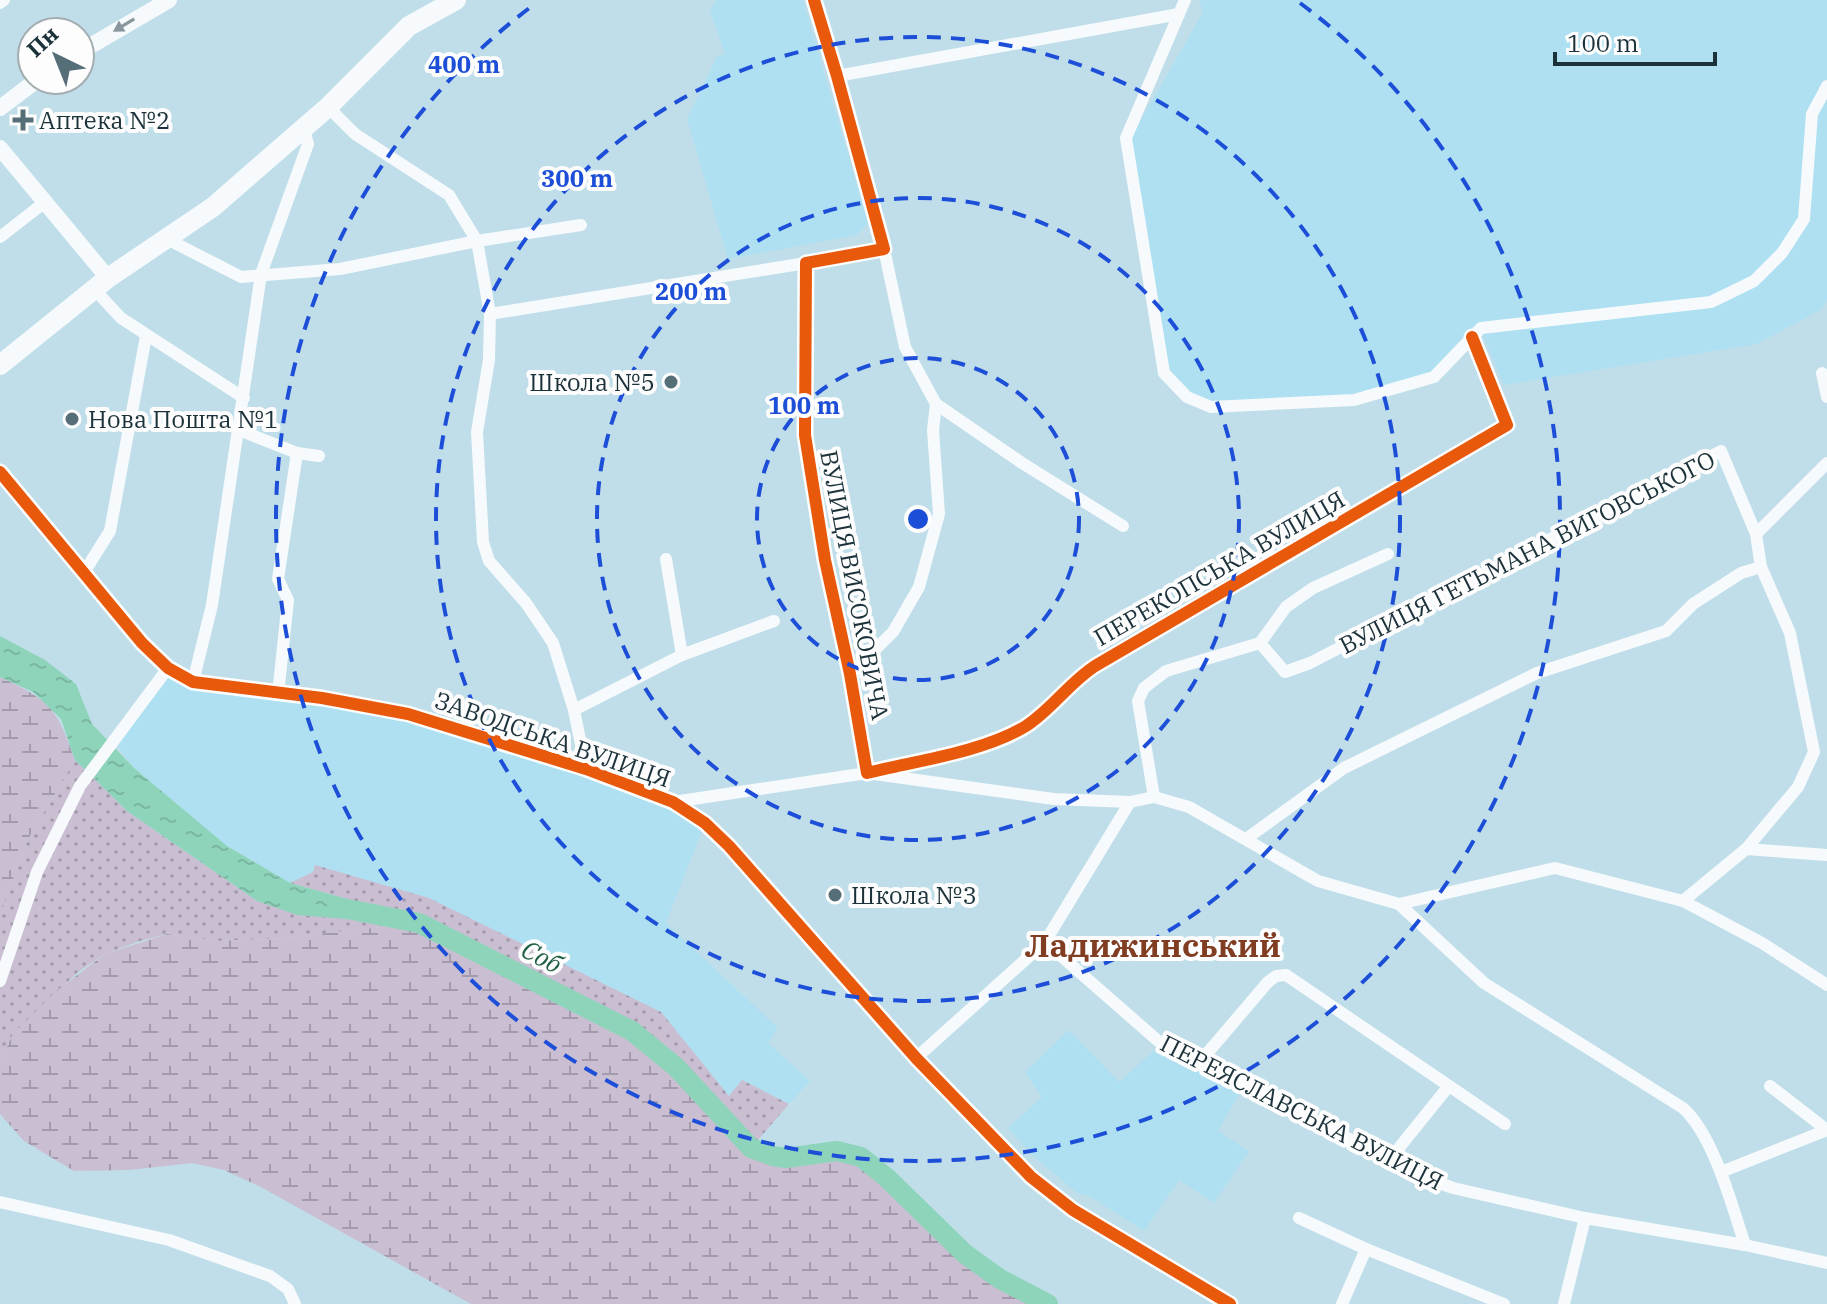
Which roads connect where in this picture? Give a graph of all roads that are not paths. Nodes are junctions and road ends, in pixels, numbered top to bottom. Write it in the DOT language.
graph roads {
  1 [pos="169,0"];
  2 [pos="456,0"];
  3 [pos="814,0"];
  4 [pos="1185,0"];
  5 [pos="1179,14"];
  6 [pos="96,43"];
  7 [pos="837,76"];
  8 [pos="1827,86"];
  9 [pos="16,96"];
  10 [pos="328,107"];
  11 [pos="0,108"];
  12 [pos="304,130"];
  13 [pos="0,148"];
  14 [pos="45,202"];
  15 [pos="581,225"];
  16 [pos="0,237"];
  17 [pos="167,239"];
  18 [pos="477,241"];
  19 [pos="884,249"];
  20 [pos="806,263"];
  21 [pos="261,274"];
  22 [pos="101,284"];
  23 [pos="490,314"];
  24 [pos="146,336"];
  25 [pos="1472,337"];
  26 [pos="0,365"];
  27 [pos="1822,373"];
  28 [pos="1827,397"];
  29 [pos="244,398"];
  30 [pos="936,404"];
  31 [pos="239,430"];
  32 [pos="297,453"];
  33 [pos="319,456"];
  34 [pos="1827,463"];
  35 [pos="0,472"];
  36 [pos="1123,526"];
  37 [pos="1756,534"];
  38 [pos="1388,554"];
  39 [pos="666,559"];
  40 [pos="1761,567"];
  41 [pos="83,574"];
  42 [pos="774,621"];
  43 [pos="1260,643"];
  44 [pos="682,655"];
  45 [pos="168,668"];
  46 [pos="850,674"];
  47 [pos="193,682"];
  48 [pos="278,694"];
  49 [pos="574,710"];
  50 [pos="1827,743"];
  51 [pos="1814,752"];
  52 [pos="586,769"];
  53 [pos="867,773"];
  54 [pos="1154,797"];
  55 [pos="673,802"];
  56 [pos="1130,802"];
  57 [pos="1246,839"];
  58 [pos="1746,849"];
  59 [pos="1827,855"];
  60 [pos="1683,901"];
  61 [pos="1399,904"];
  62 [pos="1045,942"];
  63 [pos="0,981"];
  64 [pos="1827,985"];
  65 [pos="916,1058"];
  66 [pos="1198,1064"];
  67 [pos="1770,1086"];
  68 [pos="1448,1087"];
  69 [pos="1505,1124"];
  70 [pos="1827,1130"];
  71 [pos="1390,1159"];
  72 [pos="1721,1172"];
  73 [pos="0,1202"];
  74 [pos="1299,1218"];
  75 [pos="1585,1218"];
  76 [pos="1745,1245"];
  77 [pos="1366,1249"];
  78 [pos="1827,1263"];
  79 [pos="295,1304"];
  80 [pos="1230,1304"];
  81 [pos="1342,1304"];
  82 [pos="1504,1304"];
  83 [pos="1564,1304"];
  1 -- 6 [label="street, one-way"];
  2 -- 10 [label="highway"];
  3 -- 7 [label="street"];
  4 -- 5 [label="street"];
  5 -- 7 [label="street"];
  5 -- 25 [label="street"];
  7 -- 19 [label="street"];
  8 -- 25 [label="street"];
  9 -- 11 [label="street"];
  10 -- 12 [label="highway"];
  10 -- 18 [label="street"];
  12 -- 17 [label="highway"];
  12 -- 21 [label="street"];
  13 -- 14 [label="street"];
  14 -- 16 [label="street"];
  14 -- 22 [label="street"];
  15 -- 18 [label="street"];
  17 -- 21 [label="street"];
  17 -- 22 [label="highway"];
  18 -- 21 [label="street"];
  18 -- 23 [label="street"];
  19 -- 20 [label="street"];
  19 -- 30 [label="street"];
  20 -- 23 [label="street"];
  20 -- 46 [label="street, ВУЛИЦЯ ВИСОКОВИЧА"];
  21 -- 29 [label="street"];
  22 -- 24 [label="street"];
  22 -- 26 [label="highway"];
  23 -- 49 [label="street"];
  24 -- 29 [label="street"];
  24 -- 41 [label="street"];
  25 -- 53 [label="street, ПЕРЕКОПСЬКА ВУЛИЦЯ"];
  27 -- 28 [label="street"];
  29 -- 31 [label="street"];
  30 -- 36 [label="street"];
  30 -- 46 [label="street"];
  31 -- 32 [label="street"];
  31 -- 47 [label="street"];
  32 -- 33 [label="street"];
  32 -- 48 [label="street"];
  34 -- 37 [label="street"];
  35 -- 41 [label="street, ЗАВОДСЬКА ВУЛИЦЯ"];
  37 -- 40 [label="street"];
  37 -- 43 [label="street, ВУЛИЦЯ ГЕТЬМАНА ВИГОВСЬКОГО"];
  38 -- 43 [label="street"];
  39 -- 44 [label="street"];
  40 -- 51 [label="street"];
  40 -- 57 [label="street"];
  41 -- 45 [label="street, ЗАВОДСЬКА ВУЛИЦЯ"];
  42 -- 44 [label="street"];
  43 -- 54 [label="street"];
  44 -- 49 [label="street"];
  45 -- 47 [label="street, ЗАВОДСЬКА ВУЛИЦЯ"];
  45 -- 63 [label="street"];
  46 -- 53 [label="street, ВУЛИЦЯ ВИСОКОВИЧА"];
  47 -- 48 [label="street, ЗАВОДСЬКА ВУЛИЦЯ"];
  48 -- 52 [label="street, ЗАВОДСЬКА ВУЛИЦЯ"];
  49 -- 52 [label="street"];
  50 -- 51 [label="street"];
  51 -- 58 [label="street"];
  52 -- 55 [label="street, ЗАВОДСЬКА ВУЛИЦЯ"];
  53 -- 55 [label="street"];
  53 -- 56 [label="street"];
  54 -- 56 [label="street"];
  54 -- 57 [label="street"];
  55 -- 65 [label="street, ЗАВОДСЬКА ВУЛИЦЯ"];
  56 -- 62 [label="street"];
  57 -- 61 [label="street"];
  58 -- 59 [label="street"];
  58 -- 60 [label="street"];
  60 -- 61 [label="street"];
  60 -- 64 [label="street"];
  61 -- 72 [label="street"];
  62 -- 65 [label="street"];
  62 -- 66 [label="street, ПЕРЕЯСЛАВСЬКА ВУЛИЦЯ"];
  65 -- 80 [label="street, ЗАВОДСЬКА ВУЛИЦЯ"];
  66 -- 68 [label="street"];
  66 -- 71 [label="street, ПЕРЕЯСЛАВСЬКА ВУЛИЦЯ"];
  67 -- 70 [label="street"];
  68 -- 69 [label="street"];
  68 -- 71 [label="street"];
  70 -- 72 [label="street"];
  71 -- 75 [label="street, ПЕРЕЯСЛАВСЬКА ВУЛИЦЯ"];
  72 -- 76 [label="street"];
  73 -- 79 [label="street"];
  74 -- 77 [label="street"];
  75 -- 76 [label="street, ПЕРЕЯСЛАВСЬКА ВУЛИЦЯ"];
  75 -- 83 [label="street"];
  76 -- 78 [label="street, ПЕРЕЯСЛАВСЬКА ВУЛИЦЯ"];
  77 -- 81 [label="street"];
  77 -- 82 [label="street"];
}
